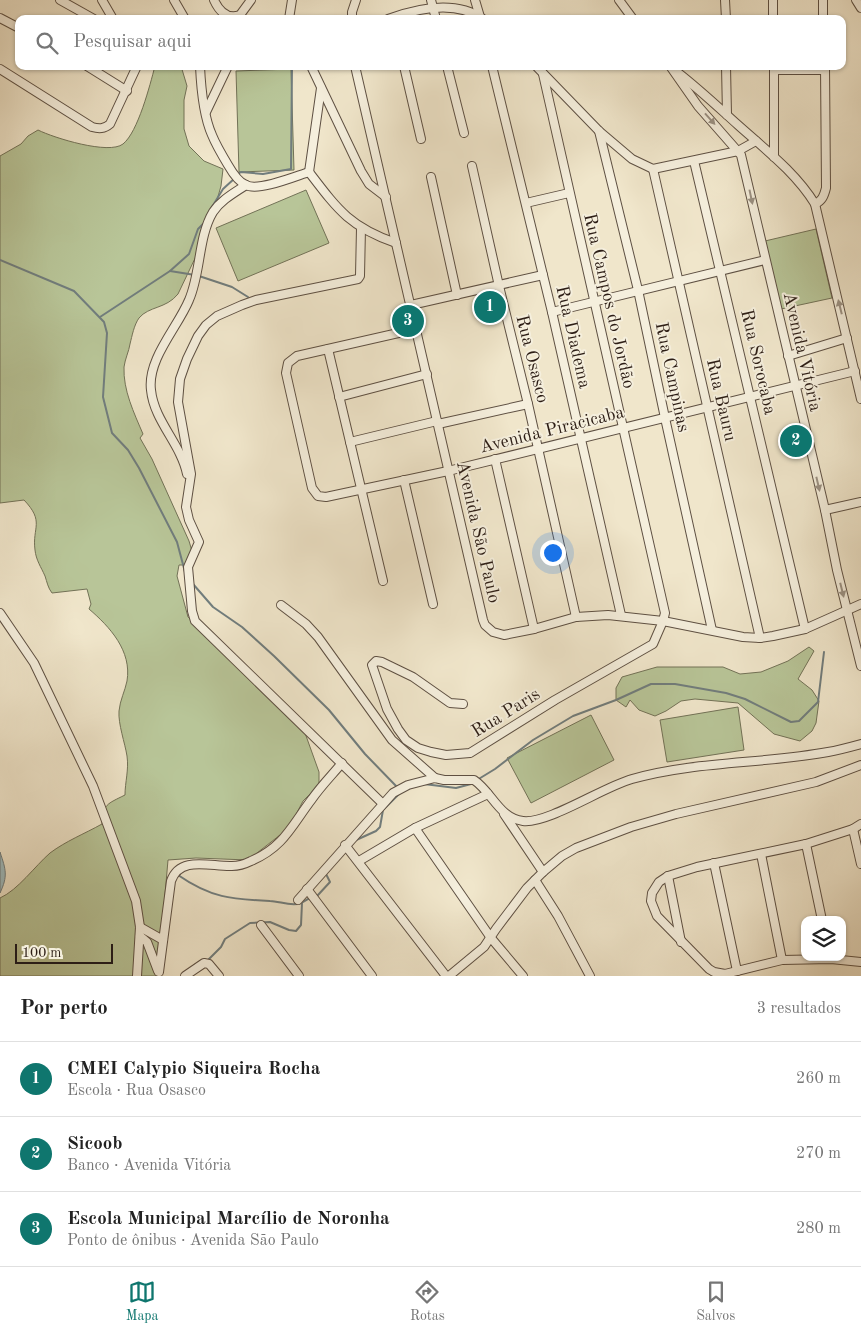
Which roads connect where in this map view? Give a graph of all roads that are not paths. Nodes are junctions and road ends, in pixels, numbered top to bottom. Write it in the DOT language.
graph roads {
  1 [pos="60,0"];
  2 [pos="102,0"];
  3 [pos="174,0"];
  4 [pos="214,0"];
  5 [pos="251,0"];
  6 [pos="292,0"];
  7 [pos="356,0"];
  8 [pos="475,0"];
  9 [pos="619,0"];
  10 [pos="725,0"];
  11 [pos="773,0"];
  12 [pos="823,0"];
  13 [pos="856,0"];
  14 [pos="432,3"];
  15 [pos="861,8"];
  16 [pos="87,15"];
  17 [pos="111,15"];
  18 [pos="183,15"];
  19 [pos="226,15"];
  20 [pos="243,15"];
  21 [pos="290,15"];
  22 [pos="352,15"];
  23 [pos="399,15"];
  24 [pos="477,15"];
  25 [pos="480,15"];
  26 [pos="630,15"];
  27 [pos="726,15"];
  28 [pos="773,15"];
  29 [pos="824,15"];
  30 [pos="0,18"];
  31 [pos="15,26"];
  32 [pos="0,69"];
  33 [pos="93,70"];
  34 [pos="135,70"];
  35 [pos="201,70"];
  36 [pos="226,70"];
  37 [pos="313,70"];
  38 [pos="356,70"];
  39 [pos="405,70"];
  40 [pos="448,70"];
  41 [pos="493,70"];
  42 [pos="540,70"];
  43 [pos="673,70"];
  44 [pos="675,70"];
  45 [pos="726,70"];
  46 [pos="774,70"];
  47 [pos="825,70"];
  48 [pos="543,74"];
  49 [pos="321,87"];
  50 [pos="700,90"];
  51 [pos="127,91"];
  52 [pos="692,98"];
  53 [pos="206,112"];
  54 [pos="727,115"];
  55 [pos="599,131"];
  56 [pos="464,133"];
  57 [pos="421,140"];
  58 [pos="756,141"];
  59 [pos="738,151"];
  60 [pos="774,157"];
  61 [pos="694,161"];
  62 [pos="472,166"];
  63 [pos="653,169"];
  64 [pos="309,172"];
  65 [pos="431,177"];
  66 [pos="246,185"];
  67 [pos="569,193"];
  68 [pos="386,197"];
  69 [pos="526,203"];
  70 [pos="815,204"];
  71 [pos="361,228"];
  72 [pos="396,243"];
  73 [pos="765,260"];
  74 [pos="722,270"];
  75 [pos="542,275"];
  76 [pos="679,281"];
  77 [pos="499,286"];
  78 [pos="638,290"];
  79 [pos="457,295"];
  80 [pos="595,301"];
  81 [pos="411,305"];
  82 [pos="552,312"];
  83 [pos="416,329"];
  84 [pos="847,338"];
  85 [pos="328,349"];
  86 [pos="788,356"];
  87 [pos="855,371"];
  88 [pos="426,374"];
  89 [pos="794,386"];
  90 [pos="339,397"];
  91 [pos="751,397"];
  92 [pos="861,399"];
  93 [pos="528,404"];
  94 [pos="707,408"];
  95 [pos="664,418"];
  96 [pos="438,423"];
  97 [pos="624,428"];
  98 [pos="581,438"];
  99 [pos="350,442"];
  100 [pos="537,449"];
  101 [pos="495,459"];
  102 [pos="448,470"];
  103 [pos="404,480"];
  104 [pos="189,483"];
  105 [pos="362,490"];
  106 [pos="861,502"];
  107 [pos="824,510"];
  108 [pos="383,581"];
  109 [pos="432,604"];
  110 [pos="861,604"];
  111 [pos="281,605"];
  112 [pos="847,610"];
  113 [pos="0,612"];
  114 [pos="621,615"];
  115 [pos="576,617"];
  116 [pos="663,621"];
  117 [pos="805,628"];
  118 [pos="534,629"];
  119 [pos="712,630"];
  120 [pos="760,638"];
  121 [pos="861,666"];
  122 [pos="463,704"];
  123 [pos="861,744"];
  124 [pos="342,763"];
  125 [pos="861,765"];
  126 [pos="435,778"];
  127 [pos="488,794"];
  128 [pos="382,803"];
  129 [pos="501,810"];
  130 [pos="861,824"];
  131 [pos="415,828"];
  132 [pos="853,829"];
  133 [pos="806,844"];
  134 [pos="345,845"];
  135 [pos="760,854"];
  136 [pos="359,861"];
  137 [pos="714,863"];
  138 [pos="861,864"];
  139 [pos="543,872"];
  140 [pos="668,876"];
  141 [pos="535,880"];
  142 [pos="307,889"];
  143 [pos="298,900"];
  144 [pos="821,916"];
  145 [pos="261,925"];
  146 [pos="140,927"];
  147 [pos="140,936"];
  148 [pos="491,938"];
  149 [pos="164,940"];
  150 [pos="681,942"];
  151 [pos="801,959"];
  152 [pos="782,960"];
  153 [pos="846,960"];
  154 [pos="861,962"];
  155 [pos="737,971"];
  156 [pos="159,974"];
  157 [pos="137,976"];
  158 [pos="185,976"];
  159 [pos="219,976"];
  160 [pos="299,976"];
  161 [pos="372,976"];
  162 [pos="446,976"];
  163 [pos="449,976"];
  164 [pos="522,976"];
  165 [pos="590,976"];
  1 -- 16 [label="street"];
  2 -- 17 [label="street"];
  3 -- 18 [label="street"];
  4 -- 19 [label="street"];
  5 -- 20 [label="street"];
  6 -- 21 [label="street"];
  7 -- 22 [label="street"];
  8 -- 25 [label="street"];
  9 -- 26 [label="street"];
  10 -- 27 [label="street"];
  11 -- 28 [label="street"];
  12 -- 29 [label="street"];
  13 -- 15 [label="street"];
  14 -- 23 [label="street"];
  14 -- 24 [label="street"];
  30 -- 31 [label="street"];
  32 -- 51 [label="street"];
  33 -- 51 [label="street"];
  34 -- 51 [label="street"];
  35 -- 53 [label="street"];
  36 -- 53 [label="street"];
  37 -- 49 [label="street"];
  38 -- 68 [label="street, Avenida São Paulo"];
  39 -- 57 [label="street"];
  40 -- 56 [label="street"];
  41 -- 69 [label="street, Rua Diadema"];
  42 -- 48 [label="street"];
  43 -- 52 [label="street, Avenida Vitória"];
  44 -- 50 [label="street"];
  45 -- 54 [label="street"];
  46 -- 60 [label="street"];
  47 -- 70 [label="street"];
  48 -- 55 [label="street"];
  48 -- 67 [label="street, Rua Campos do Jordão"];
  49 -- 64 [label="street"];
  49 -- 68 [label="street"];
  50 -- 52 [label="street"];
  50 -- 54 [label="street"];
  52 -- 59 [label="street, Avenida Vitória, one-way"];
  53 -- 66 [label="street"];
  54 -- 58 [label="street"];
  55 -- 63 [label="street"];
  55 -- 78 [label="street, Rua Campinas"];
  58 -- 59 [label="street"];
  58 -- 60 [label="street"];
  59 -- 61 [label="street"];
  59 -- 73 [label="street, Avenida Vitória, one-way"];
  60 -- 70 [label="street"];
  61 -- 63 [label="street"];
  61 -- 74 [label="street, Rua Sorocaba"];
  62 -- 77 [label="street, Rua Osasco"];
  63 -- 76 [label="street, Rua Bauru"];
  64 -- 66 [label="street"];
  64 -- 71 [label="street"];
  65 -- 79 [label="street"];
  66 -- 104 [label="street"];
  67 -- 69 [label="street"];
  67 -- 80 [label="street, Rua Campos do Jordão"];
  68 -- 72 [label="street, Avenida São Paulo"];
  69 -- 75 [label="street, Rua Diadema"];
  84 -- 70 [label="street, one-way"];
  71 -- 72 [label="street"];
  71 -- 104 [label="street"];
  72 -- 81 [label="street, Avenida São Paulo"];
  73 -- 74 [label="street"];
  73 -- 86 [label="street, Avenida Vitória"];
  74 -- 76 [label="street"];
  74 -- 91 [label="street, Rua Sorocaba"];
  75 -- 77 [label="street"];
  75 -- 82 [label="street, Rua Diadema"];
  76 -- 78 [label="street"];
  76 -- 94 [label="street, Rua Bauru"];
  77 -- 79 [label="street"];
  77 -- 93 [label="street, Rua Osasco"];
  78 -- 80 [label="street"];
  78 -- 95 [label="street, Rua Campinas"];
  79 -- 81 [label="street"];
  80 -- 82 [label="street"];
  80 -- 97 [label="street, Rua Campos do Jordão"];
  81 -- 83 [label="street, Avenida São Paulo"];
  82 -- 98 [label="street, Rua Diadema"];
  83 -- 85 [label="street, Avenida Piracicaba"];
  83 -- 88 [label="street, Avenida São Paulo"];
  84 -- 86 [label="street"];
  84 -- 87 [label="street"];
  85 -- 90 [label="street"];
  85 -- 105 [label="street, Avenida Piracicaba"];
  86 -- 89 [label="street, Avenida Vitória"];
  87 -- 89 [label="street, Avenida Piracicaba"];
  87 -- 92 [label="street"];
  88 -- 90 [label="street"];
  88 -- 96 [label="street, Avenida São Paulo"];
  89 -- 91 [label="street, Avenida Piracicaba"];
  89 -- 107 [label="street, Avenida Vitória, one-way"];
  90 -- 99 [label="street"];
  91 -- 94 [label="street, Avenida Piracicaba"];
  91 -- 117 [label="street, Rua Sorocaba"];
  93 -- 96 [label="street"];
  93 -- 100 [label="street, Rua Osasco"];
  94 -- 95 [label="street, Avenida Piracicaba"];
  94 -- 120 [label="street, Rua Bauru"];
  95 -- 97 [label="street, Avenida Piracicaba"];
  95 -- 119 [label="street, Rua Campinas"];
  96 -- 99 [label="street"];
  96 -- 102 [label="street, Avenida São Paulo"];
  97 -- 98 [label="street, Avenida Piracicaba"];
  97 -- 116 [label="street, Rua Campos do Jordão"];
  98 -- 100 [label="street, Avenida Piracicaba"];
  98 -- 114 [label="street, Rua Diadema"];
  99 -- 105 [label="street"];
  100 -- 101 [label="street, Avenida Piracicaba"];
  100 -- 115 [label="street, Rua Osasco"];
  101 -- 102 [label="street, Avenida Piracicaba"];
  101 -- 118 [label="street"];
  102 -- 103 [label="street, Avenida Piracicaba"];
  102 -- 118 [label="street, Avenida São Paulo"];
  103 -- 105 [label="street, Avenida Piracicaba"];
  103 -- 109 [label="street"];
  104 -- 124 [label="street"];
  105 -- 108 [label="street"];
  106 -- 107 [label="street"];
  107 -- 112 [label="street, Avenida Vitória, one-way"];
  110 -- 112 [label="street, Avenida São Paulo"];
  111 -- 126 [label="street"];
  112 -- 117 [label="street, Avenida São Paulo"];
  112 -- 121 [label="street, Avenida Vitória"];
  113 -- 146 [label="street"];
  114 -- 115 [label="street, Avenida São Paulo"];
  114 -- 116 [label="street, Avenida São Paulo"];
  115 -- 118 [label="street, Avenida São Paulo"];
  116 -- 119 [label="street, Avenida São Paulo"];
  116 -- 122 [label="street, Rua Paris"];
  117 -- 120 [label="street, Avenida São Paulo"];
  119 -- 120 [label="street, Avenida São Paulo"];
  123 -- 129 [label="street"];
  124 -- 128 [label="street"];
  124 -- 149 [label="street"];
  125 -- 139 [label="street"];
  126 -- 127 [label="street"];
  126 -- 128 [label="street"];
  127 -- 129 [label="street"];
  127 -- 131 [label="street"];
  128 -- 134 [label="street"];
  129 -- 139 [label="street"];
  130 -- 132 [label="street"];
  131 -- 136 [label="street"];
  131 -- 148 [label="street"];
  132 -- 133 [label="street"];
  132 -- 138 [label="street"];
  133 -- 135 [label="street"];
  133 -- 144 [label="street"];
  134 -- 136 [label="street"];
  134 -- 142 [label="street"];
  135 -- 137 [label="street"];
  135 -- 152 [label="street"];
  136 -- 162 [label="street"];
  137 -- 140 [label="street"];
  137 -- 155 [label="street"];
  139 -- 141 [label="street"];
  140 -- 150 [label="street"];
  140 -- 150 [label="street"];
  141 -- 148 [label="street"];
  141 -- 165 [label="street"];
  142 -- 143 [label="street"];
  142 -- 161 [label="street"];
  145 -- 160 [label="street"];
  146 -- 147 [label="street"];
  146 -- 149 [label="street"];
  147 -- 156 [label="street"];
  147 -- 157 [label="street"];
  148 -- 163 [label="street"];
  148 -- 164 [label="street"];
  149 -- 156 [label="street"];
  150 -- 155 [label="street"];
  151 -- 152 [label="street"];
  152 -- 155 [label="street"];
  153 -- 154 [label="street"];
  158 -- 159 [label="street"];
}
